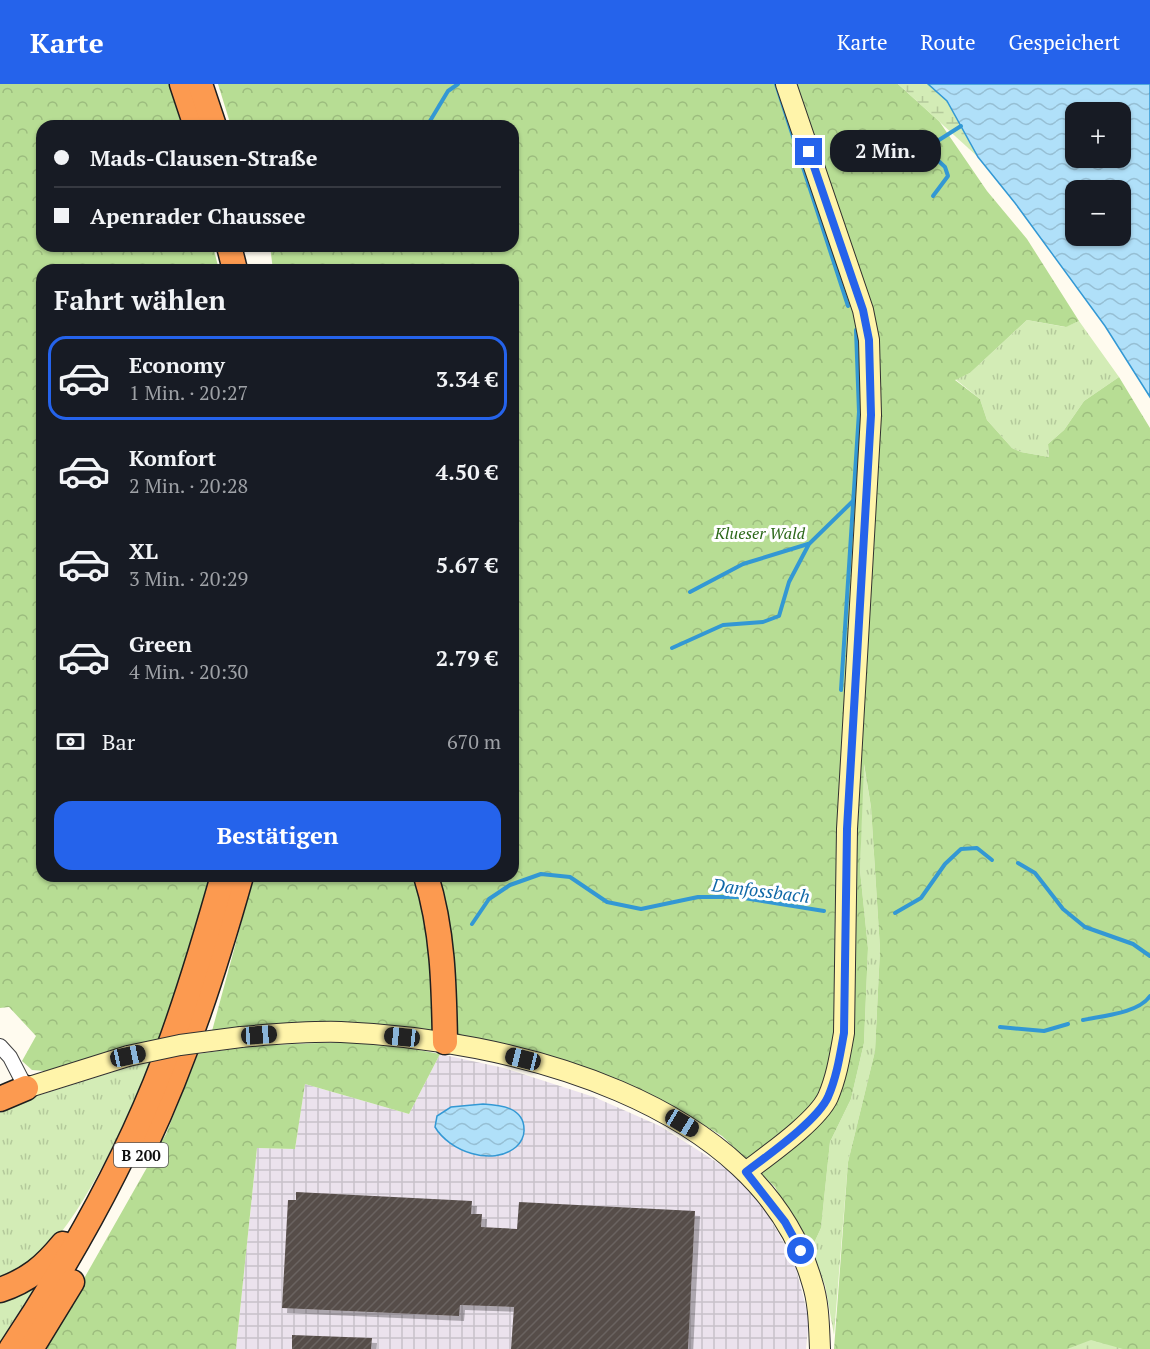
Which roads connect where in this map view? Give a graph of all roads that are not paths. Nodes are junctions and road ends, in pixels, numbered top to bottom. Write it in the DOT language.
graph roads {
  1 [pos="182,84"];
  2 [pos="200,84"];
  3 [pos="786,84"];
  4 [pos="194,120"];
  5 [pos="212,120"];
  6 [pos="221,882"];
  7 [pos="239,882"];
  8 [pos="428,882"];
  9 [pos="445,1042"];
  10 [pos="0,1046"];
  11 [pos="26,1088"];
  12 [pos="0,1099"];
  13 [pos="746,1172"];
  14 [pos="81,1235"];
  15 [pos="0,1290"];
  16 [pos="10,1349"];
  17 [pos="31,1349"];
  18 [pos="820,1349"];
  1 -- 4 [label="highway"];
  2 -- 5 [label="highway"];
  3 -- 13 [label="street"];
  6 -- 14 [label="highway, B 200"];
  7 -- 17 [label="highway, B 200"];
  8 -- 9 [label="highway"];
  9 -- 11 [label="street, bridge"];
  9 -- 13 [label="street"];
  10 -- 11 [label="street"];
  11 -- 12 [label="highway"];
  13 -- 18 [label="street"];
  14 -- 15 [label="highway"];
  14 -- 16 [label="highway, B 200"];
}
